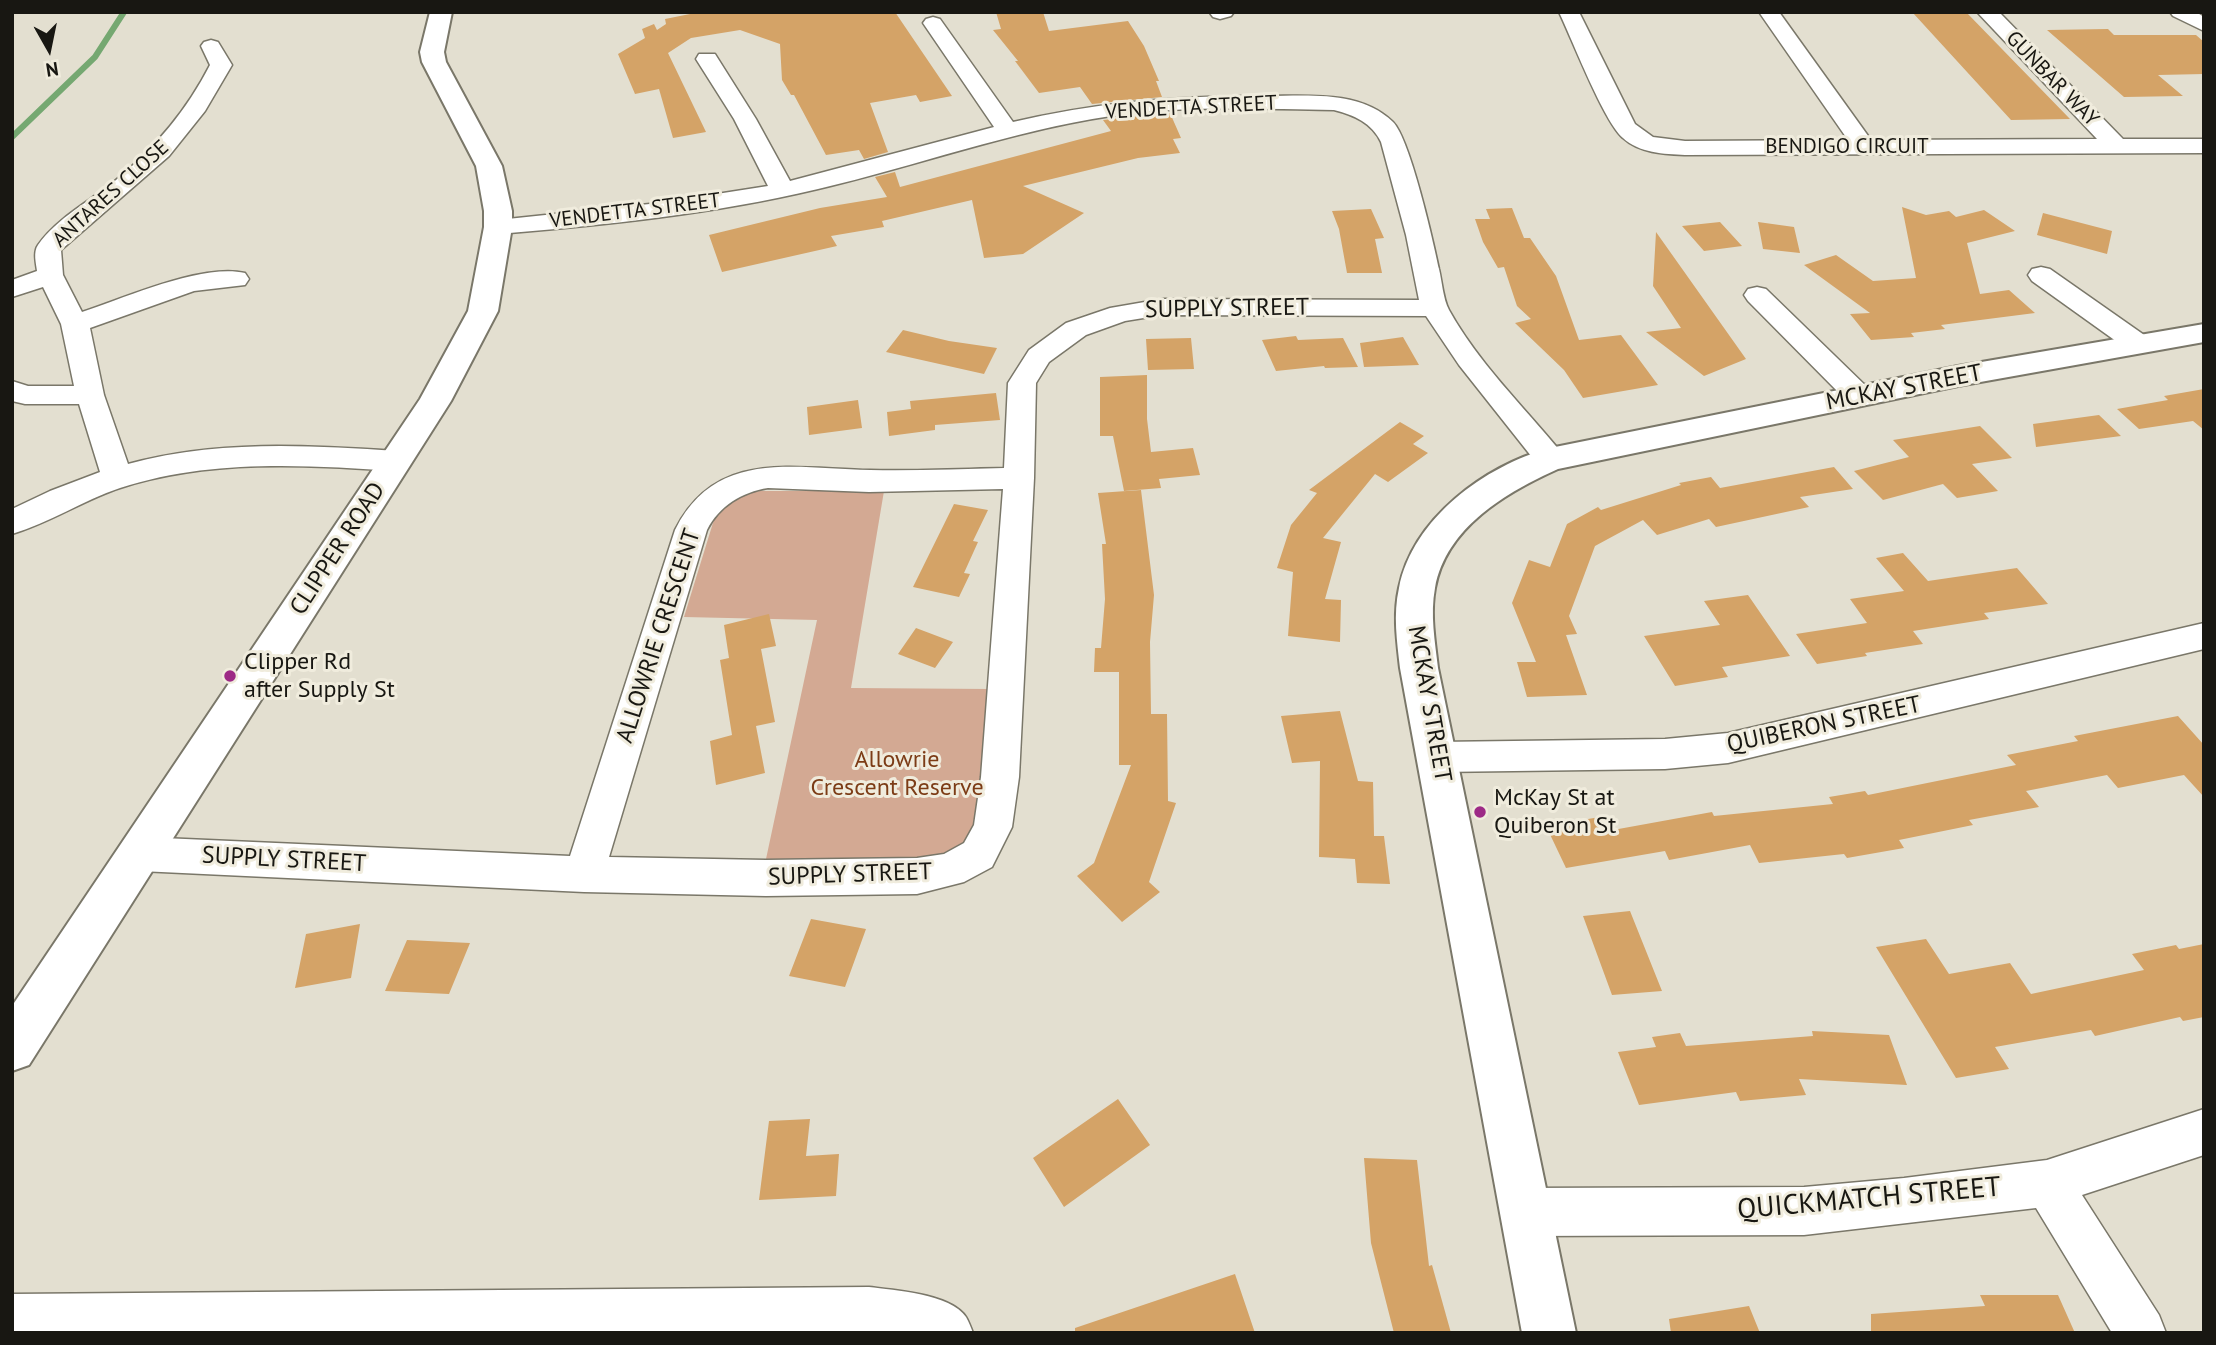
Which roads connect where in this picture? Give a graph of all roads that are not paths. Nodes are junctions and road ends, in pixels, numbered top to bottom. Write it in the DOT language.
graph roads {
  1 [pos="441,12"];
  2 [pos="1569,12"];
  3 [pos="1769,12"];
  4 [pos="1987,12"];
  5 [pos="2180,12"];
  6 [pos="933,23"];
  7 [pos="2204,25"];
  8 [pos="211,46"];
  9 [pos="707,59"];
  10 [pos="1008,131"];
  11 [pos="2116,146"];
  12 [pos="2204,146"];
  13 [pos="1866,148"];
  14 [pos="782,189"];
  15 [pos="498,227"];
  16 [pos="50,275"];
  17 [pos="2041,275"];
  18 [pos="236,279"];
  19 [pos="12,289"];
  20 [pos="1757,295"];
  21 [pos="1434,308"];
  22 [pos="75,324"];
  23 [pos="2204,333"];
  24 [pos="2137,343"];
  25 [pos="12,390"];
  26 [pos="90,395"];
  27 [pos="1859,396"];
  28 [pos="1550,458"];
  29 [pos="396,460"];
  30 [pos="117,476"];
  31 [pos="1019,478"];
  32 [pos="12,523"];
  33 [pos="2204,636"];
  34 [pos="1438,757"];
  35 [pos="139,853"];
  36 [pos="584,874"];
  37 [pos="12,1048"];
  38 [pos="2204,1132"];
  39 [pos="2047,1182"];
  40 [pos="1525,1212"];
  41 [pos="12,1319"];
  42 [pos="455,1324"];
  43 [pos="948,1333"];
  44 [pos="1549,1333"];
  45 [pos="2141,1333"];
  1 -- 15 [label="street, CLIPPER ROAD"];
  2 -- 13 [label="street, BENDIGO CIRCUIT"];
  3 -- 13 [label="street"];
  4 -- 11 [label="street, GUNBAR WAY"];
  5 -- 7 [label="street"];
  6 -- 10 [label="street"];
  8 -- 16 [label="street, ANTARES CLOSE"];
  9 -- 14 [label="street"];
  10 -- 14 [label="street, VENDETTA STREET"];
  10 -- 21 [label="street, VENDETTA STREET"];
  11 -- 12 [label="street, BENDIGO CIRCUIT"];
  11 -- 13 [label="street, BENDIGO CIRCUIT"];
  14 -- 15 [label="street, VENDETTA STREET"];
  15 -- 29 [label="street, CLIPPER ROAD"];
  16 -- 19 [label="street, ANTARES CLOSE"];
  16 -- 22 [label="street, ANTARES CLOSE"];
  17 -- 24 [label="street"];
  18 -- 22 [label="street"];
  20 -- 27 [label="street"];
  21 -- 28 [label="street, VENDETTA STREET"];
  21 -- 31 [label="street, SUPPLY STREET"];
  22 -- 26 [label="street, ANTARES CLOSE"];
  23 -- 24 [label="street, MCKAY STREET"];
  24 -- 27 [label="street, MCKAY STREET"];
  25 -- 26 [label="street"];
  26 -- 30 [label="street, ANTARES CLOSE"];
  27 -- 28 [label="street, MCKAY STREET"];
  28 -- 34 [label="street, MCKAY STREET"];
  29 -- 30 [label="street"];
  29 -- 35 [label="street, CLIPPER ROAD"];
  30 -- 32 [label="street"];
  31 -- 36 [label="street, ALLOWRIE CRESCENT"];
  31 -- 36 [label="street, SUPPLY STREET"];
  33 -- 34 [label="street, QUIBERON STREET"];
  34 -- 40 [label="street, MCKAY STREET"];
  35 -- 36 [label="street, SUPPLY STREET"];
  35 -- 37 [label="street, CLIPPER ROAD"];
  38 -- 39 [label="street, QUICKMATCH STREET"];
  39 -- 40 [label="street, QUICKMATCH STREET"];
  39 -- 45 [label="street"];
  40 -- 44 [label="street, MCKAY STREET"];
  41 -- 42 [label="street"];
  42 -- 43 [label="street"];
}
